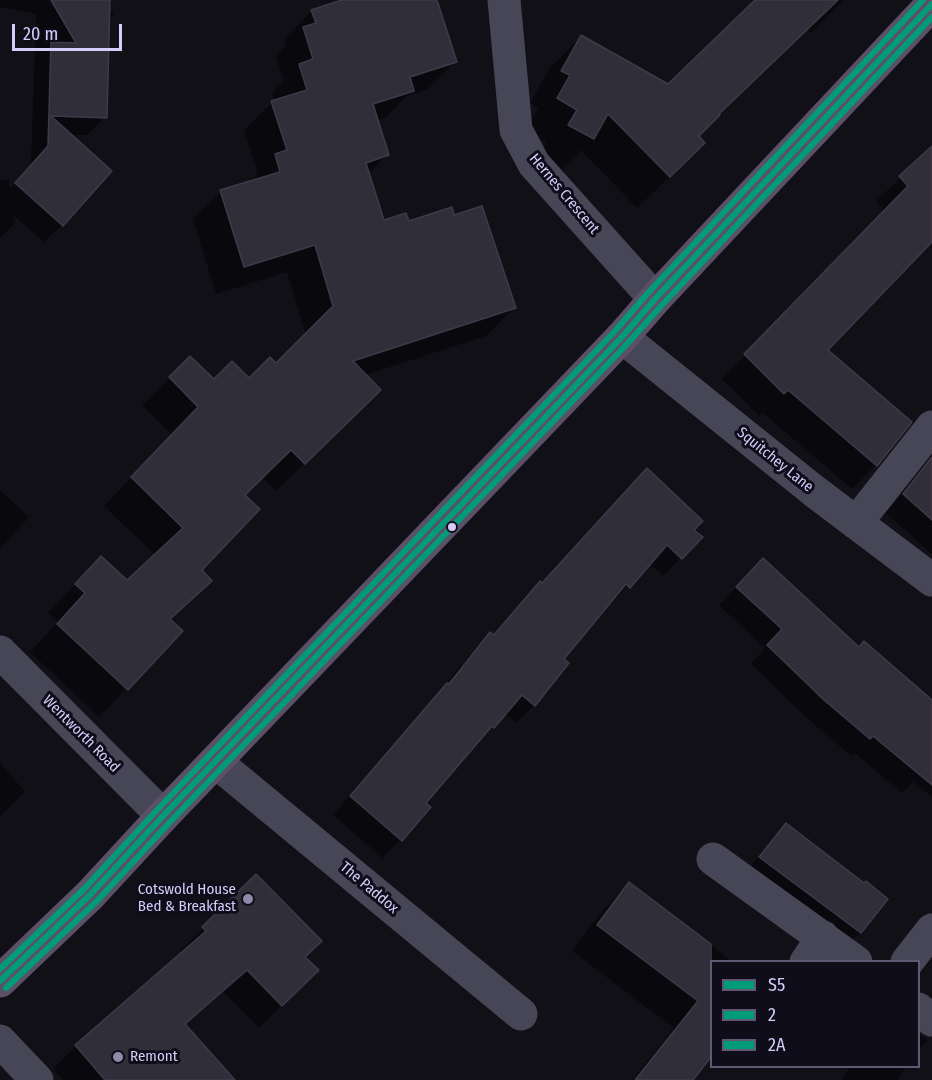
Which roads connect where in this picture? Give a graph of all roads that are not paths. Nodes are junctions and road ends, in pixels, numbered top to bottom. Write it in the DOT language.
graph roads {
  1 [pos="504,0"];
  2 [pos="932,4"];
  3 [pos="655,299"];
  4 [pos="622,337"];
  5 [pos="932,427"];
  6 [pos="856,523"];
  7 [pos="932,579"];
  8 [pos="0,652"];
  9 [pos="216,762"];
  10 [pos="163,816"];
  11 [pos="713,859"];
  12 [pos="932,930"];
  13 [pos="815,949"];
  14 [pos="850,960"];
  15 [pos="909,960"];
  16 [pos="0,981"];
  17 [pos="920,1011"];
  18 [pos="521,1014"];
  19 [pos="932,1020"];
  20 [pos="0,1041"];
  21 [pos="37,1080"];
  1 -- 3 [label="street, Hernes Crescent"];
  2 -- 3 [label="main road"];
  3 -- 4 [label="main road"];
  4 -- 6 [label="street, Squitchey Lane"];
  4 -- 9 [label="main road"];
  5 -- 6 [label="street"];
  6 -- 7 [label="street, Squitchey Lane"];
  8 -- 10 [label="street, Wentworth Road"];
  9 -- 10 [label="main road"];
  9 -- 18 [label="street, The Paddox"];
  10 -- 16 [label="main road"];
  11 -- 13 [label="street"];
  12 -- 15 [label="street"];
  13 -- 14 [label="street"];
  17 -- 19 [label="street"];
  20 -- 21 [label="street"];
}
